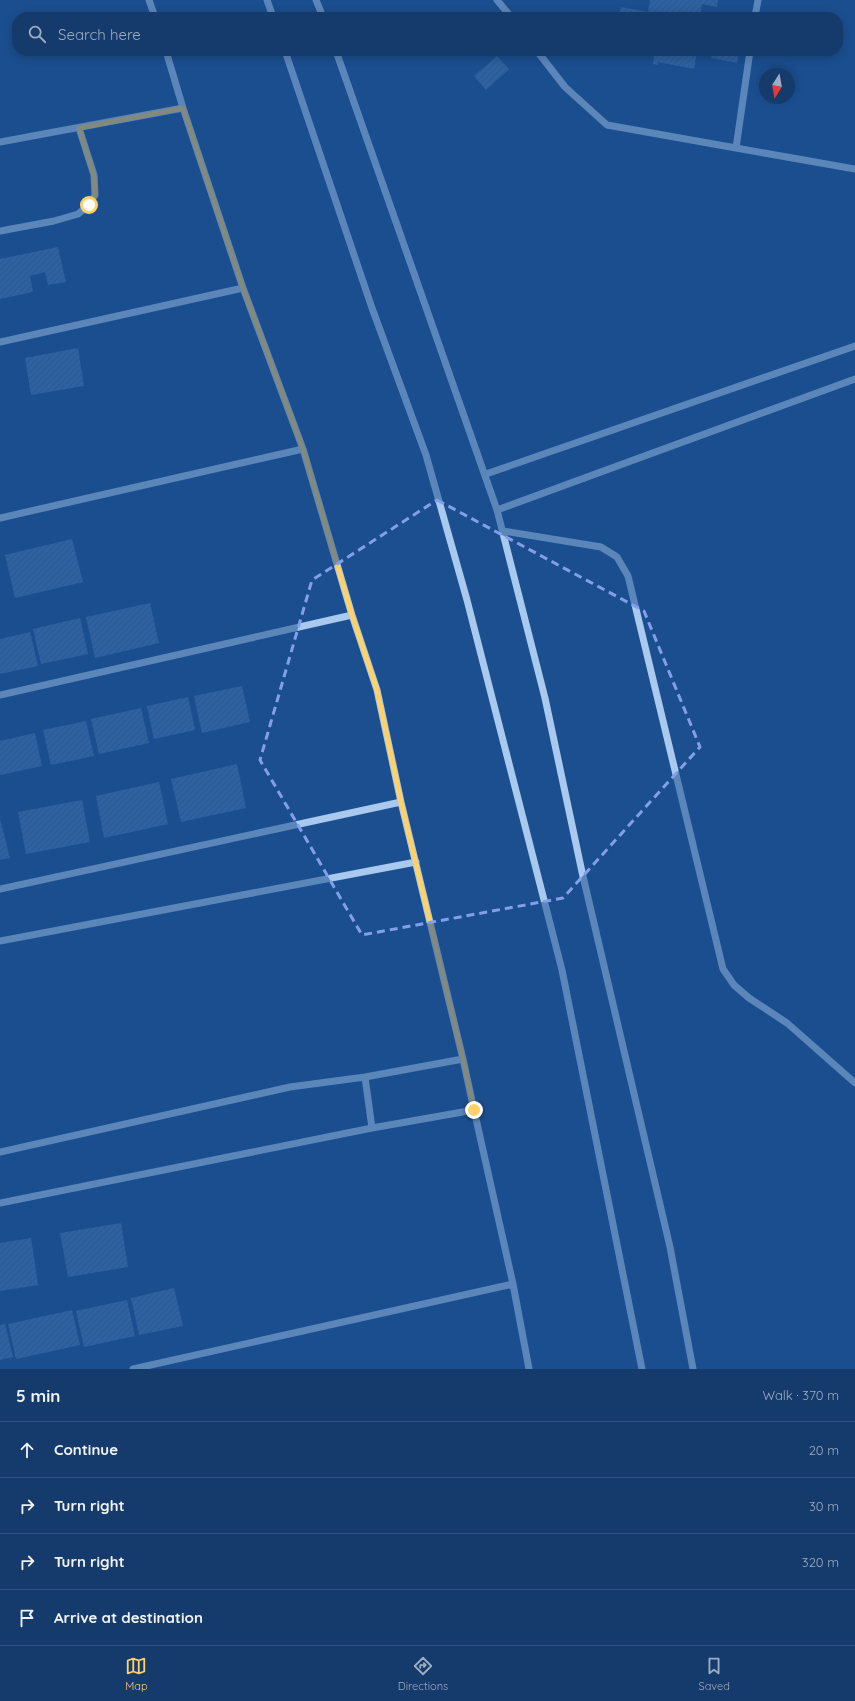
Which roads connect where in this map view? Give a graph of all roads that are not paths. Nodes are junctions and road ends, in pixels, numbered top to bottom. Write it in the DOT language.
graph roads {
  1 [pos="149,0"];
  2 [pos="267,0"];
  3 [pos="316,0"];
  4 [pos="498,0"];
  5 [pos="758,0"];
  6 [pos="153,12"];
  7 [pos="271,12"];
  8 [pos="321,12"];
  9 [pos="507,12"];
  10 [pos="756,12"];
  11 [pos="167,56"];
  12 [pos="287,56"];
  13 [pos="338,56"];
  14 [pos="541,56"];
  15 [pos="749,56"];
  16 [pos="183,108"];
  17 [pos="79,128"];
  18 [pos="0,142"];
  19 [pos="736,148"];
  20 [pos="855,169"];
  21 [pos="0,231"];
  22 [pos="243,288"];
  23 [pos="0,342"];
  24 [pos="855,346"];
  25 [pos="855,379"];
  26 [pos="303,449"];
  27 [pos="486,474"];
  28 [pos="498,510"];
  29 [pos="0,518"];
  30 [pos="503,530"];
  31 [pos="352,615"];
  32 [pos="0,695"];
  33 [pos="401,802"];
  34 [pos="416,862"];
  35 [pos="0,889"];
  36 [pos="0,941"];
  37 [pos="463,1059"];
  38 [pos="365,1077"];
  39 [pos="855,1083"];
  40 [pos="474,1110"];
  41 [pos="372,1128"];
  42 [pos="0,1152"];
  43 [pos="0,1203"];
  44 [pos="513,1284"];
  45 [pos="133,1369"];
  46 [pos="529,1369"];
  47 [pos="642,1369"];
  48 [pos="693,1369"];
  1 -- 6 [label="street"];
  2 -- 7 [label="street"];
  3 -- 8 [label="street"];
  4 -- 9 [label="street"];
  5 -- 10 [label="street"];
  11 -- 16 [label="street"];
  12 -- 47 [label="street"];
  13 -- 27 [label="street"];
  14 -- 19 [label="street"];
  15 -- 19 [label="street"];
  16 -- 17 [label="street"];
  16 -- 22 [label="street"];
  17 -- 18 [label="street"];
  17 -- 21 [label="street"];
  19 -- 20 [label="street"];
  22 -- 23 [label="street"];
  22 -- 26 [label="street"];
  24 -- 27 [label="street"];
  25 -- 28 [label="street"];
  26 -- 29 [label="street"];
  26 -- 31 [label="street"];
  27 -- 28 [label="street"];
  28 -- 30 [label="street"];
  30 -- 39 [label="street"];
  30 -- 48 [label="street"];
  31 -- 32 [label="street"];
  31 -- 33 [label="street"];
  33 -- 34 [label="street"];
  33 -- 35 [label="street"];
  34 -- 36 [label="street"];
  34 -- 37 [label="street"];
  37 -- 38 [label="street"];
  37 -- 40 [label="street"];
  38 -- 41 [label="street"];
  38 -- 42 [label="street"];
  40 -- 41 [label="street"];
  40 -- 44 [label="street"];
  41 -- 43 [label="street"];
  44 -- 45 [label="street"];
  44 -- 46 [label="street"];
}
